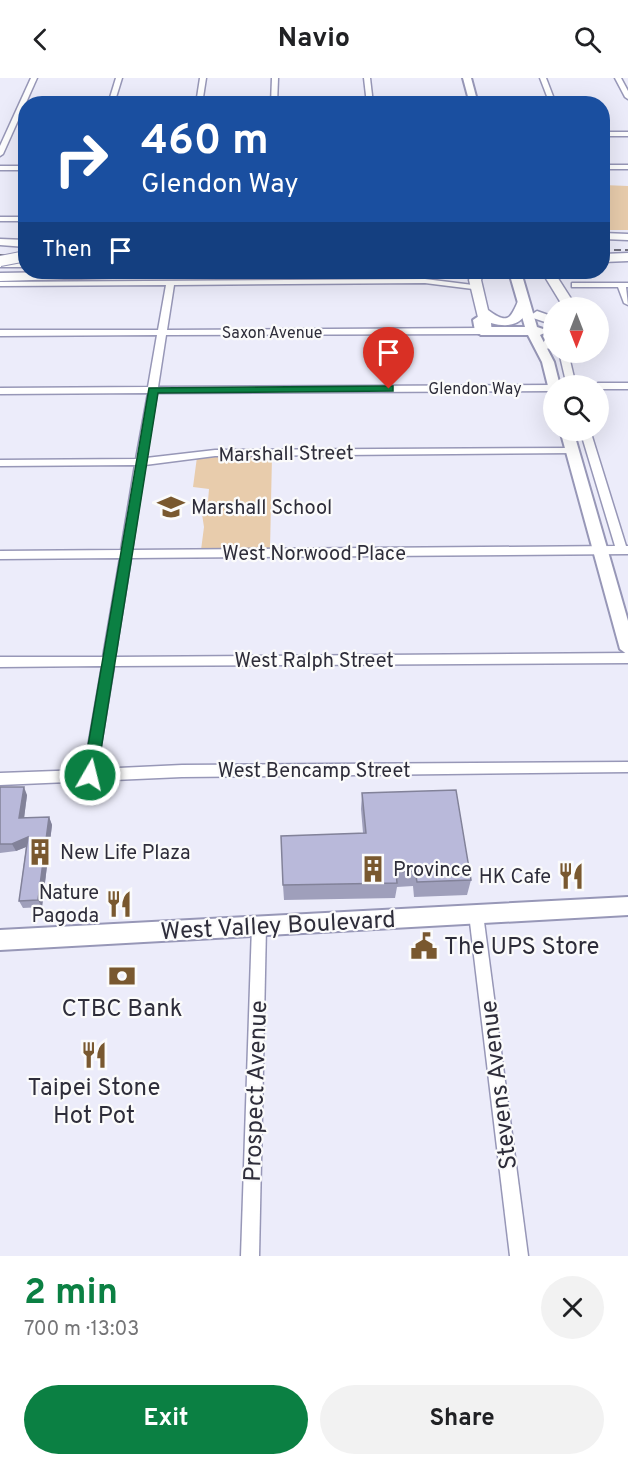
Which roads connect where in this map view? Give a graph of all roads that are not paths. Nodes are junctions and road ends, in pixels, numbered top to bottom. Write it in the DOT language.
graph roads {
  1 [pos="34,78"];
  2 [pos="119,78"];
  3 [pos="203,78"];
  4 [pos="275,78"];
  5 [pos="367,78"];
  6 [pos="467,78"];
  7 [pos="543,78"];
  8 [pos="618,78"];
  9 [pos="26,96"];
  10 [pos="113,96"];
  11 [pos="200,96"];
  12 [pos="274,96"];
  13 [pos="369,96"];
  14 [pos="472,96"];
  15 [pos="550,96"];
  16 [pos="628,97"];
  17 [pos="18,114"];
  18 [pos="610,134"];
  19 [pos="628,134"];
  20 [pos="0,154"];
  21 [pos="610,167"];
  22 [pos="628,167"];
  23 [pos="0,168"];
  24 [pos="18,168"];
  25 [pos="0,219"];
  26 [pos="18,219"];
  27 [pos="610,237"];
  28 [pos="628,239"];
  29 [pos="610,240"];
  30 [pos="0,244"];
  31 [pos="18,245"];
  32 [pos="628,246"];
  33 [pos="610,247"];
  34 [pos="0,250"];
  35 [pos="18,250"];
  36 [pos="610,253"];
  37 [pos="628,253"];
  38 [pos="628,257"];
  39 [pos="18,258"];
  40 [pos="610,258"];
  41 [pos="0,264"];
  42 [pos="18,264"];
  43 [pos="18,276"];
  44 [pos="0,277"];
  45 [pos="470,279"];
  46 [pos="475,279"];
  47 [pos="517,279"];
  48 [pos="527,279"];
  49 [pos="553,279"];
  50 [pos="559,279"];
  51 [pos="170,283"];
  52 [pos="0,284"];
  53 [pos="574,285"];
  54 [pos="624,285"];
  55 [pos="473,287"];
  56 [pos="565,297"];
  57 [pos="568,297"];
  58 [pos="523,302"];
  59 [pos="628,303"];
  60 [pos="484,313"];
  61 [pos="537,315"];
  62 [pos="543,317"];
  63 [pos="484,331"];
  64 [pos="0,333"];
  65 [pos="162,333"];
  66 [pos="543,333"];
  67 [pos="543,334"];
  68 [pos="543,336"];
  69 [pos="609,386"];
  70 [pos="628,386"];
  71 [pos="543,387"];
  72 [pos="153,390"];
  73 [pos="0,391"];
  74 [pos="569,441"];
  75 [pos="589,441"];
  76 [pos="572,451"];
  77 [pos="141,462"];
  78 [pos="0,463"];
  79 [pos="600,551"];
  80 [pos="625,551"];
  81 [pos="125,554"];
  82 [pos="0,555"];
  83 [pos="624,623"];
  84 [pos="628,649"];
  85 [pos="628,658"];
  86 [pos="0,662"];
  87 [pos="107,662"];
  88 [pos="628,767"];
  89 [pos="90,775"];
  90 [pos="0,779"];
  91 [pos="628,906"];
  92 [pos="476,914"];
  93 [pos="259,926"];
  94 [pos="0,940"];
  95 [pos="250,1256"];
  96 [pos="519,1256"];
  1 -- 9 [label="street"];
  2 -- 10 [label="street"];
  3 -- 11 [label="street"];
  4 -- 12 [label="street"];
  5 -- 13 [label="street"];
  6 -- 14 [label="main road"];
  7 -- 15 [label="street"];
  8 -- 16 [label="street"];
  17 -- 20 [label="street"];
  18 -- 19 [label="street"];
  21 -- 22 [label="street"];
  23 -- 24 [label="street"];
  25 -- 26 [label="street"];
  27 -- 28 [label="highway"];
  28 -- 29 [label="highway"];
  30 -- 31 [label="highway"];
  32 -- 33 [label="highway"];
  34 -- 35 [label="highway"];
  36 -- 37 [label="highway"];
  38 -- 40 [label="highway"];
  39 -- 41 [label="highway, bridge"];
  41 -- 42 [label="highway"];
  43 -- 44 [label="highway"];
  45 -- 55 [label="highway"];
  46 -- 60 [label="highway"];
  47 -- 58 [label="main road"];
  48 -- 61 [label="main road"];
  49 -- 56 [label="highway"];
  50 -- 57 [label="highway"];
  51 -- 52 [label="street"];
  51 -- 55 [label="street"];
  51 -- 65 [label="street"];
  53 -- 54 [label="street"];
  54 -- 59 [label="street"];
  55 -- 63 [label="main road"];
  58 -- 60 [label="highway"];
  58 -- 67 [label="main road"];
  60 -- 63 [label="highway"];
  61 -- 62 [label="highway"];
  61 -- 66 [label="main road"];
  63 -- 65 [label="street, Saxon Avenue"];
  63 -- 68 [label="main road, Saxon Avenue"];
  64 -- 65 [label="street, Saxon Avenue"];
  65 -- 72 [label="street"];
  69 -- 70 [label="street"];
  71 -- 72 [label="street, Glendon Way"];
  72 -- 73 [label="street, Glendon Way"];
  72 -- 77 [label="street"];
  74 -- 76 [label="main road"];
  75 -- 80 [label="street"];
  76 -- 77 [label="street, Marshall Street"];
  76 -- 79 [label="main road"];
  77 -- 78 [label="street, Marshall Street"];
  77 -- 81 [label="street"];
  79 -- 80 [label="street, West Norwood Place"];
  79 -- 81 [label="street, West Norwood Place"];
  79 -- 83 [label="main road"];
  81 -- 82 [label="street, West Norwood Place"];
  81 -- 87 [label="street"];
  83 -- 84 [label="main road"];
  85 -- 87 [label="street, West Ralph Street"];
  86 -- 87 [label="street, West Ralph Street"];
  87 -- 89 [label="street"];
  88 -- 89 [label="street, West Bencamp Street"];
  89 -- 90 [label="street, West Bencamp Street"];
  91 -- 92 [label="main road, West Valley Boulevard"];
  92 -- 93 [label="main road, West Valley Boulevard"];
  92 -- 96 [label="street, Stevens Avenue"];
  93 -- 94 [label="main road, West Valley Boulevard"];
  93 -- 95 [label="street, Prospect Avenue"];
}
